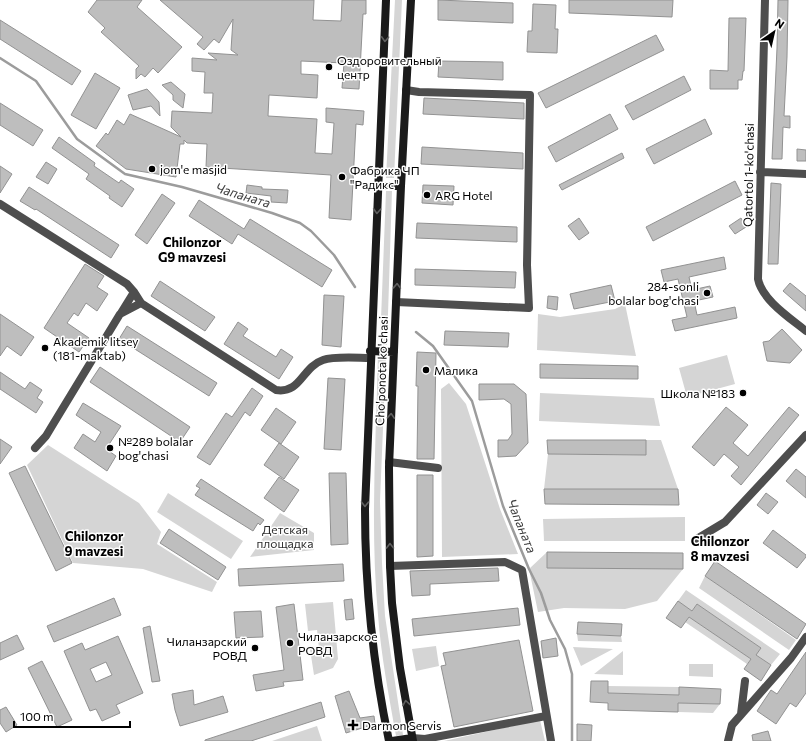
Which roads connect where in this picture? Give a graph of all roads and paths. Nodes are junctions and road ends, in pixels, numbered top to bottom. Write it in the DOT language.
graph roads {
  1 [pos="386,0"];
  2 [pos="411,0"];
  3 [pos="764,0"];
  4 [pos="406,90"];
  5 [pos="760,172"];
  6 [pos="806,174"];
  7 [pos="378,186"];
  8 [pos="401,186"];
  9 [pos="0,204"];
  10 [pos="134,292"];
  11 [pos="396,302"];
  12 [pos="140,303"];
  13 [pos="120,314"];
  14 [pos="806,331"];
  15 [pos="394,352"];
  16 [pos="370,354"];
  17 [pos="806,436"];
  18 [pos="35,448"];
  19 [pos="389,462"];
  20 [pos="438,468"];
  21 [pos="695,540"];
  22 [pos="390,566"];
  23 [pos="806,637"];
  24 [pos="745,681"];
  25 [pos="741,714"];
  26 [pos="546,716"];
  27 [pos="412,740"];
  28 [pos="389,741"];
  29 [pos="392,741"];
  30 [pos="551,741"];
  31 [pos="728,741"];
  1 -- 7 [label="main road, Cho'ponota ko'chasi, one-way"];
  2 -- 4 [label="main road, Cho'ponota ko'chasi"];
  3 -- 5 [label="street, Qatortol 1-ko'chasi"];
  4 -- 8 [label="main road, Cho'ponota ko'chasi"];
  4 -- 11 [label="street"];
  5 -- 6 [label="street"];
  5 -- 14 [label="street, Qatortol 1-ko'chasi"];
  7 -- 8 [label="main road"];
  7 -- 16 [label="main road, Cho'ponota ko'chasi, one-way"];
  11 -- 8 [label="main road, Cho'ponota ko'chasi, one-way"];
  9 -- 10 [label="street"];
  10 -- 12 [label="street"];
  10 -- 13 [label="street"];
  11 -- 15 [label="main road, Cho'ponota ko'chasi"];
  12 -- 13 [label="street"];
  12 -- 16 [label="street"];
  13 -- 18 [label="street"];
  15 -- 16 [label="main road"];
  19 -- 15 [label="main road, Cho'ponota ko'chasi, one-way"];
  16 -- 28 [label="main road, Cho'ponota ko'chasi, one-way"];
  17 -- 21 [label="street"];
  19 -- 20 [label="street"];
  22 -- 19 [label="main road, Cho'ponota ko'chasi, one-way"];
  22 -- 26 [label="street"];
  27 -- 22 [label="main road, Cho'ponota ko'chasi, one-way"];
  23 -- 25 [label="street"];
  24 -- 25 [label="street"];
  25 -- 31 [label="street"];
  26 -- 27 [label="street"];
  26 -- 30 [label="street"];
  27 -- 29 [label="main road"];
}
